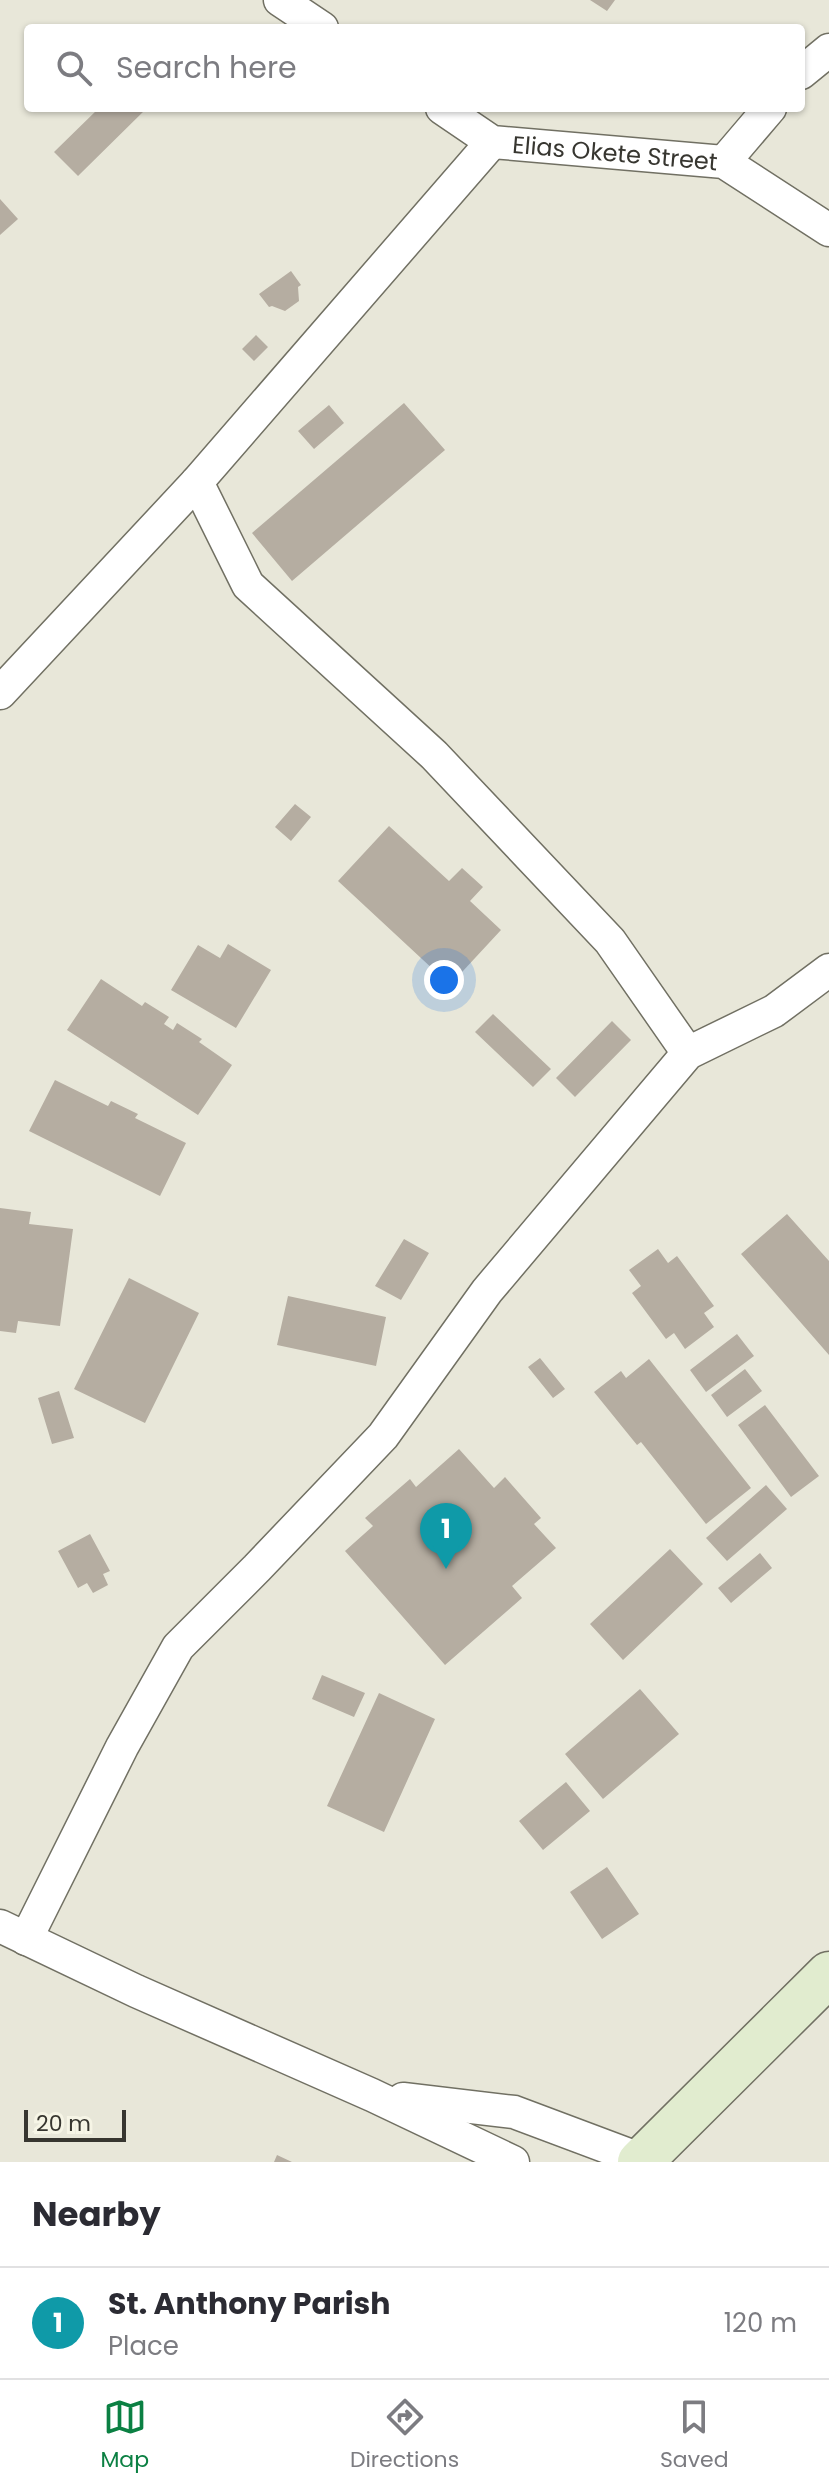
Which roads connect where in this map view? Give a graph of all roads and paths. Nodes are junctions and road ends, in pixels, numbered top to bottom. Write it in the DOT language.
graph roads {
  1 [pos="280,0"];
  2 [pos="316,24"];
  3 [pos="829,50"];
  4 [pos="805,70"];
  5 [pos="448,112"];
  6 [pos="767,112"];
  7 [pos="492,142"];
  8 [pos="724,162"];
  9 [pos="829,230"];
  10 [pos="197,482"];
  11 [pos="0,693"];
  12 [pos="829,970"];
  13 [pos="688,1053"];
  14 [pos="13,1932"];
  15 [pos="829,1974"];
  16 [pos="372,2095"];
  17 [pos="641,2161"];
  18 [pos="513,2162"];
  1 -- 2 [label="street"];
  3 -- 4 [label="street"];
  5 -- 7 [label="street, Elias Okete Street"];
  6 -- 8 [label="street"];
  7 -- 8 [label="street, Elias Okete Street"];
  7 -- 10 [label="street"];
  8 -- 9 [label="street, Elias Okete Street"];
  10 -- 11 [label="street"];
  10 -- 13 [label="street"];
  12 -- 13 [label="street"];
  13 -- 14 [label="street"];
  14 -- 16 [label="street"];
  15 -- 17 [label="street"];
  16 -- 17 [label="street"];
  16 -- 18 [label="street"];
}
